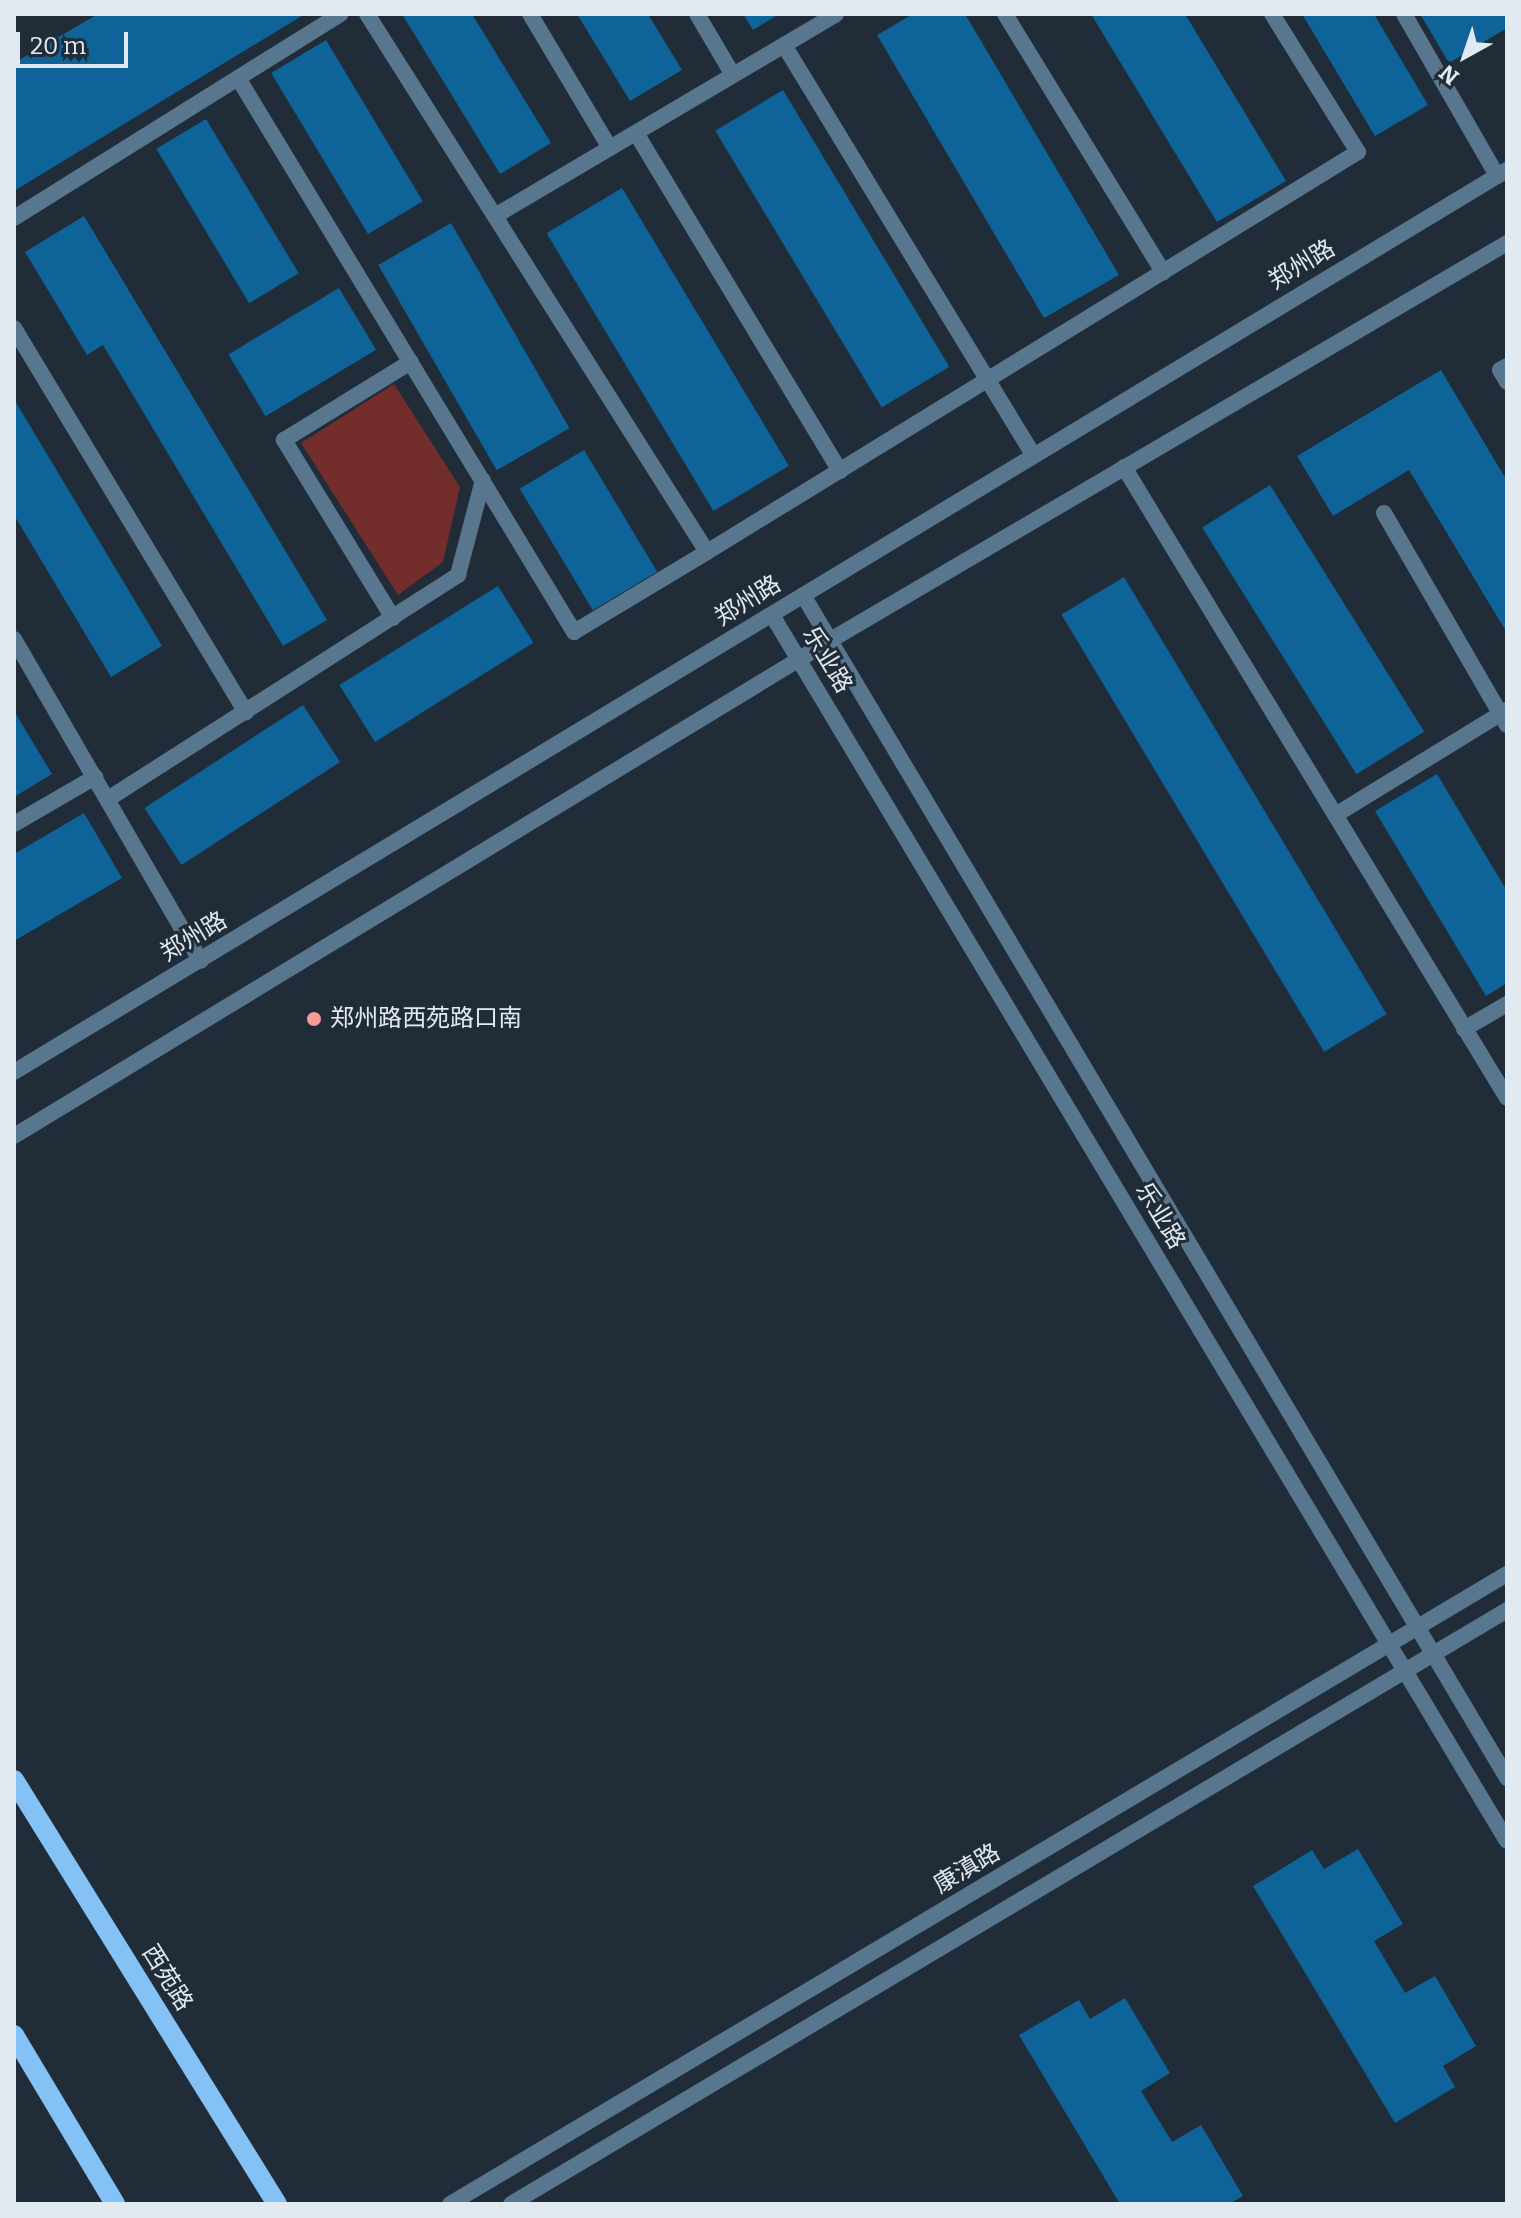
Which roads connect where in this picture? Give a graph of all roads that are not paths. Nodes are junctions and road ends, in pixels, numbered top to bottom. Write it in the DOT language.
graph roads {
  1 [pos="341,14"];
  2 [pos="367,14"];
  3 [pos="530,14"];
  4 [pos="697,14"];
  5 [pos="836,14"];
  6 [pos="1005,14"];
  7 [pos="1272,14"];
  8 [pos="1404,14"];
  9 [pos="784,45"];
  10 [pos="733,75"];
  11 [pos="238,78"];
  12 [pos="636,133"];
  13 [pos="610,148"];
  14 [pos="1502,173"];
  15 [pos="495,216"];
  16 [pos="14,218"];
  17 [pos="1507,243"];
  18 [pos="1163,272"];
  19 [pos="14,328"];
  20 [pos="411,362"];
  21 [pos="1507,366"];
  22 [pos="991,378"];
  23 [pos="1507,382"];
  24 [pos="1033,455"];
  25 [pos="1124,467"];
  26 [pos="840,471"];
  27 [pos="483,480"];
  28 [pos="1384,513"];
  29 [pos="707,552"];
  30 [pos="803,595"];
  31 [pos="772,615"];
  32 [pos="393,618"];
  33 [pos="14,639"];
  34 [pos="829,641"];
  35 [pos="798,660"];
  36 [pos="246,712"];
  37 [pos="1505,716"];
  38 [pos="95,777"];
  39 [pos="108,799"];
  40 [pos="1337,814"];
  41 [pos="14,824"];
  42 [pos="201,961"];
  43 [pos="1507,1004"];
  44 [pos="1464,1029"];
  45 [pos="14,1072"];
  46 [pos="1507,1098"];
  47 [pos="14,1136"];
  48 [pos="1507,1574"];
  49 [pos="1507,1610"];
  50 [pos="1417,1629"];
  51 [pos="1390,1645"];
  52 [pos="1433,1655"];
  53 [pos="1406,1672"];
  54 [pos="1507,1778"];
  55 [pos="14,1780"];
  56 [pos="1507,1841"];
  57 [pos="14,2035"];
  58 [pos="115,2204"];
  59 [pos="277,2204"];
  60 [pos="450,2204"];
  61 [pos="511,2204"];
  1 -- 11 [label="street"];
  2 -- 15 [label="street"];
  3 -- 13 [label="street"];
  4 -- 10 [label="street"];
  5 -- 9 [label="street"];
  6 -- 18 [label="street"];
  7 -- 18 [label="street"];
  8 -- 14 [label="street"];
  9 -- 10 [label="street"];
  9 -- 22 [label="street"];
  10 -- 12 [label="street"];
  11 -- 16 [label="street"];
  11 -- 20 [label="street"];
  12 -- 13 [label="street"];
  12 -- 26 [label="street"];
  13 -- 15 [label="street"];
  14 -- 24 [label="street, 郑州路"];
  15 -- 29 [label="street"];
  17 -- 25 [label="street"];
  18 -- 22 [label="street"];
  19 -- 36 [label="street"];
  20 -- 27 [label="street"];
  20 -- 32 [label="street"];
  21 -- 23 [label="street"];
  22 -- 24 [label="street"];
  22 -- 26 [label="street"];
  24 -- 30 [label="street, 郑州路"];
  25 -- 34 [label="street"];
  25 -- 40 [label="street"];
  26 -- 29 [label="street"];
  27 -- 29 [label="street"];
  27 -- 32 [label="street"];
  28 -- 37 [label="street"];
  30 -- 31 [label="street, 郑州路"];
  30 -- 34 [label="street, 乐业路"];
  31 -- 35 [label="street, 乐业路"];
  31 -- 42 [label="street, 郑州路"];
  32 -- 36 [label="street"];
  33 -- 38 [label="street"];
  34 -- 35 [label="street"];
  34 -- 50 [label="street, 乐业路"];
  35 -- 47 [label="street"];
  35 -- 51 [label="street, 乐业路"];
  36 -- 39 [label="street"];
  37 -- 40 [label="street"];
  38 -- 39 [label="street"];
  38 -- 41 [label="street"];
  39 -- 42 [label="street"];
  40 -- 44 [label="street"];
  42 -- 45 [label="street, 郑州路"];
  43 -- 44 [label="street"];
  44 -- 46 [label="street"];
  48 -- 50 [label="street, 康滇路"];
  49 -- 52 [label="street"];
  50 -- 51 [label="street, 康滇路"];
  50 -- 52 [label="street, 乐业路"];
  51 -- 53 [label="street, 乐业路"];
  51 -- 60 [label="street, 康滇路"];
  52 -- 53 [label="street"];
  52 -- 54 [label="street, 乐业路"];
  53 -- 56 [label="street, 乐业路"];
  53 -- 61 [label="street"];
  55 -- 59 [label="main road, 西苑路"];
  57 -- 58 [label="main road"];
}
